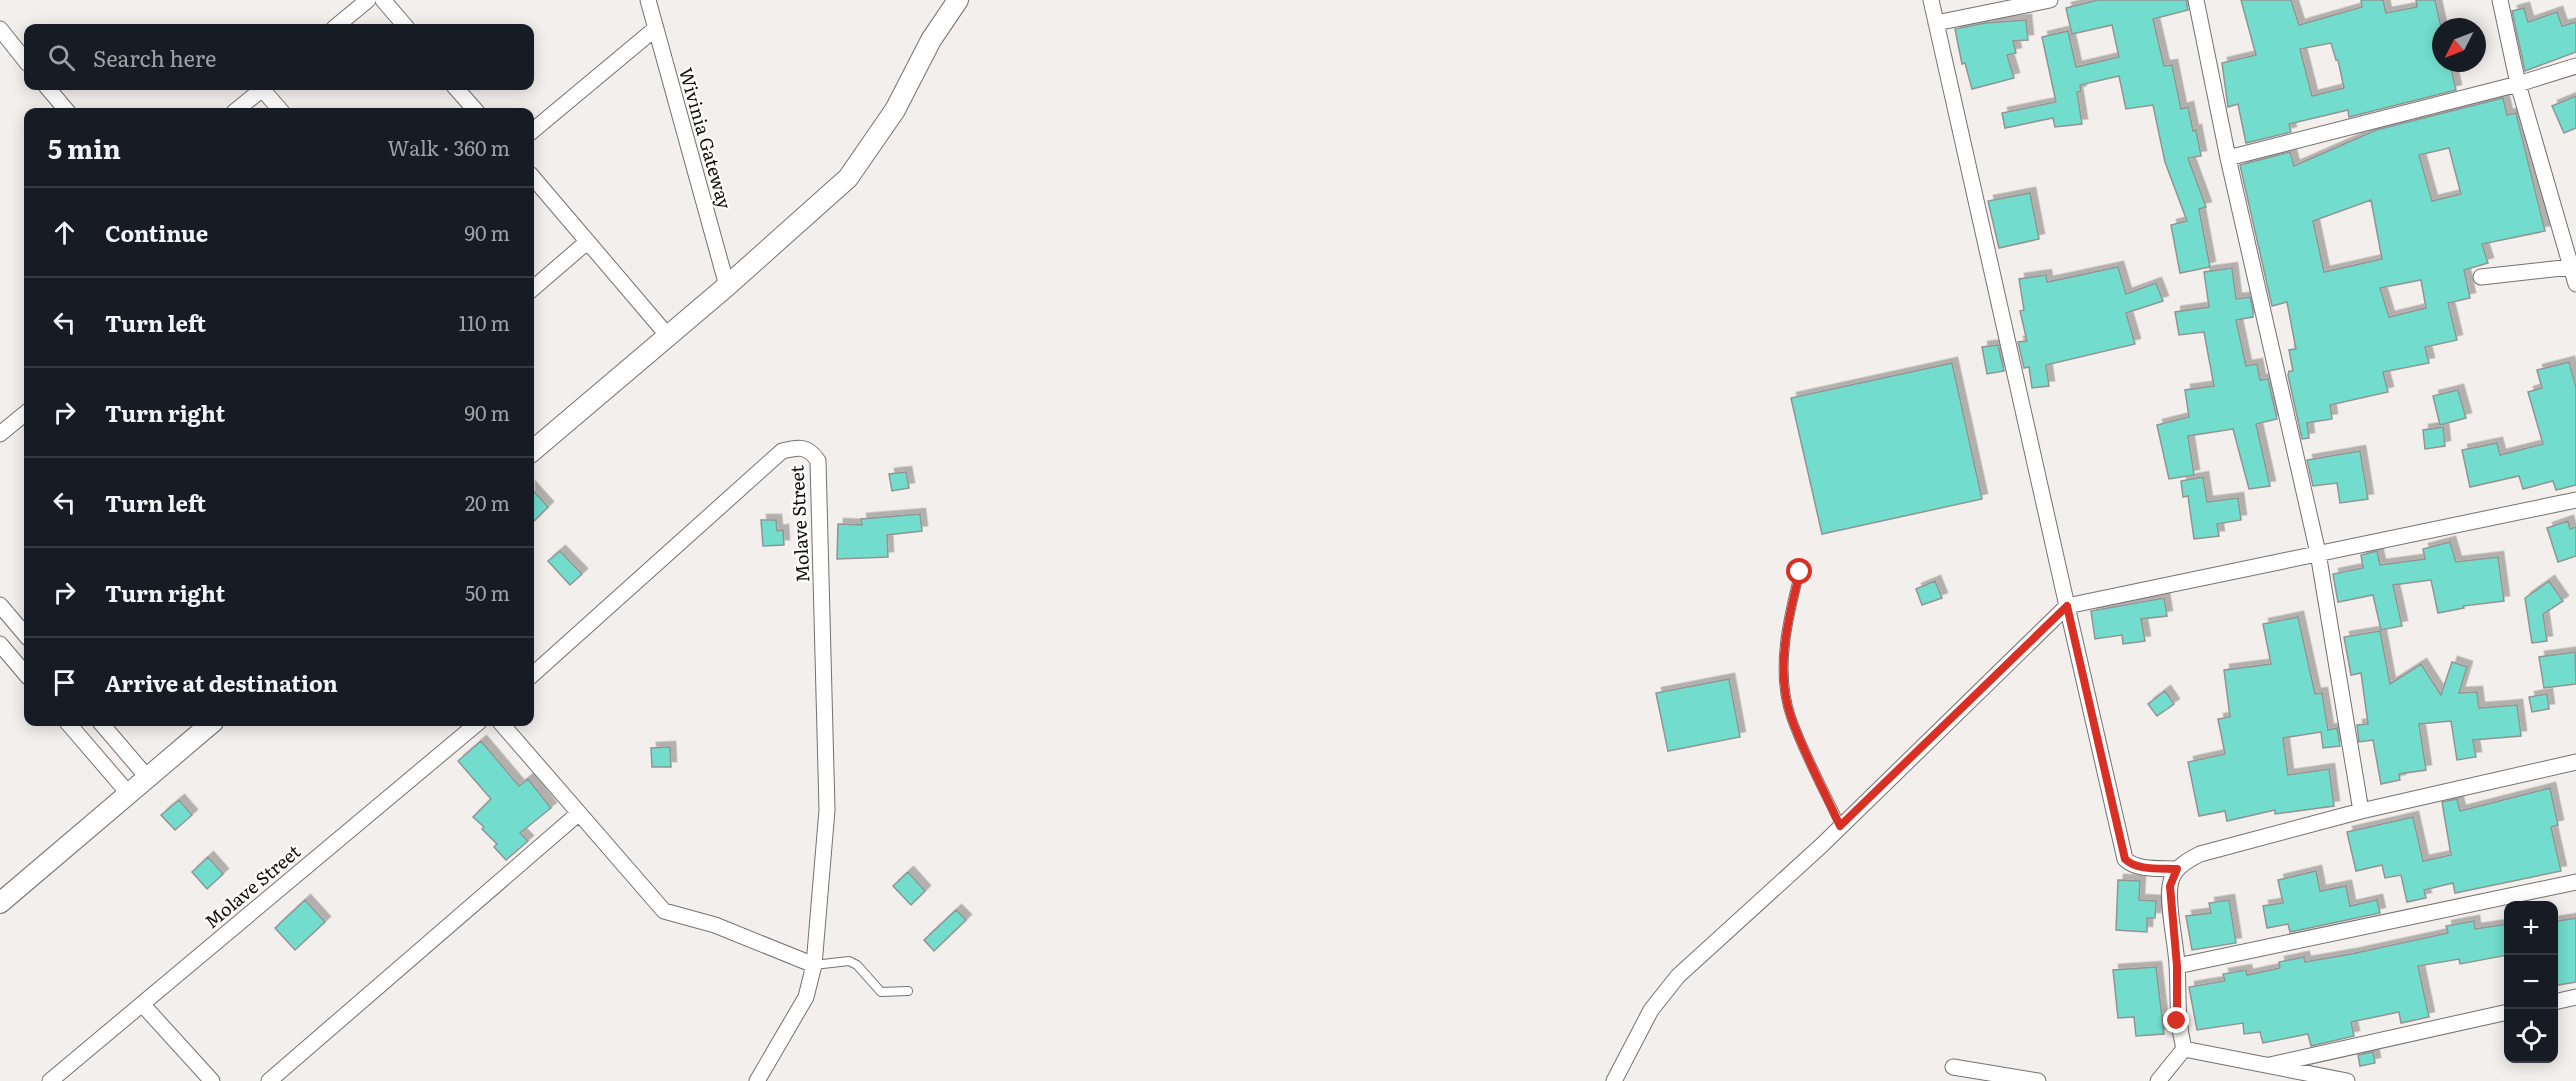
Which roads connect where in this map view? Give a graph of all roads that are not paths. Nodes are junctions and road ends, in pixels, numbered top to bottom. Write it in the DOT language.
graph roads {
  1 [pos="368,0"];
  2 [pos="383,0"];
  3 [pos="648,0"];
  4 [pos="958,0"];
  5 [pos="1931,0"];
  6 [pos="2050,0"];
  7 [pos="2196,0"];
  8 [pos="2500,0"];
  9 [pos="1936,23"];
  10 [pos="339,24"];
  11 [pos="404,24"];
  12 [pos="656,28"];
  13 [pos="1,32"];
  14 [pos="24,59"];
  15 [pos="2576,66"];
  16 [pos="2518,84"];
  17 [pos="49,90"];
  18 [pos="260,90"];
  19 [pos="266,90"];
  20 [pos="458,90"];
  21 [pos="65,108"];
  22 [pos="239,108"];
  23 [pos="279,108"];
  24 [pos="473,108"];
  25 [pos="534,130"];
  26 [pos="2228,158"];
  27 [pos="534,179"];
  28 [pos="588,242"];
  29 [pos="2571,267"];
  30 [pos="2481,277"];
  31 [pos="2576,284"];
  32 [pos="727,286"];
  33 [pos="534,288"];
  34 [pos="668,336"];
  35 [pos="24,414"];
  36 [pos="0,434"];
  37 [pos="534,450"];
  38 [pos="2576,500"];
  39 [pos="2318,553"];
  40 [pos="1800,572"];
  41 [pos="0,605"];
  42 [pos="2067,606"];
  43 [pos="24,633"];
  44 [pos="0,644"];
  45 [pos="24,672"];
  46 [pos="534,673"];
  47 [pos="70,726"];
  48 [pos="103,726"];
  49 [pos="208,726"];
  50 [pos="474,726"];
  51 [pos="503,726"];
  52 [pos="2576,762"];
  53 [pos="147,777"];
  54 [pos="128,793"];
  55 [pos="2361,811"];
  56 [pos="579,813"];
  57 [pos="1840,826"];
  58 [pos="2177,869"];
  59 [pos="2576,882"];
  60 [pos="0,903"];
  61 [pos="814,965"];
  62 [pos="2177,966"];
  63 [pos="909,991"];
  64 [pos="2576,996"];
  65 [pos="2558,1001"];
  66 [pos="142,1004"];
  67 [pos="2504,1013"];
  68 [pos="2184,1049"];
  69 [pos="2270,1065"];
  70 [pos="1953,1067"];
  71 [pos="759,1080"];
  72 [pos="50,1081"];
  73 [pos="212,1081"];
  74 [pos="269,1081"];
  75 [pos="1614,1081"];
  76 [pos="2038,1081"];
  77 [pos="2158,1081"];
  78 [pos="2347,1081"];
  1 -- 10 [label="street"];
  2 -- 11 [label="street"];
  3 -- 12 [label="street, Wivinia Gateway"];
  4 -- 32 [label="street"];
  5 -- 9 [label="street"];
  6 -- 9 [label="street"];
  7 -- 26 [label="street"];
  8 -- 16 [label="street"];
  9 -- 42 [label="street"];
  12 -- 25 [label="street"];
  12 -- 32 [label="street, Wivinia Gateway"];
  13 -- 14 [label="street"];
  15 -- 16 [label="street"];
  16 -- 26 [label="street"];
  16 -- 29 [label="street"];
  17 -- 21 [label="street"];
  18 -- 22 [label="street"];
  19 -- 23 [label="street"];
  20 -- 24 [label="street"];
  26 -- 39 [label="street"];
  27 -- 28 [label="street"];
  28 -- 33 [label="street"];
  28 -- 34 [label="street"];
  29 -- 30 [label="street"];
  29 -- 31 [label="street"];
  32 -- 34 [label="street"];
  34 -- 37 [label="street"];
  35 -- 36 [label="street"];
  38 -- 39 [label="street"];
  39 -- 42 [label="street"];
  39 -- 55 [label="street"];
  40 -- 57 [label="lane"];
  41 -- 43 [label="street"];
  42 -- 57 [label="street"];
  42 -- 58 [label="street"];
  44 -- 45 [label="street"];
  46 -- 61 [label="street, Molave Street"];
  47 -- 54 [label="street"];
  48 -- 53 [label="street"];
  49 -- 53 [label="street"];
  50 -- 66 [label="street, Molave Street"];
  51 -- 56 [label="street"];
  52 -- 55 [label="street"];
  53 -- 54 [label="street"];
  54 -- 60 [label="street"];
  55 -- 58 [label="street"];
  56 -- 61 [label="street"];
  56 -- 74 [label="street"];
  57 -- 75 [label="street"];
  58 -- 62 [label="street"];
  59 -- 62 [label="street"];
  61 -- 63 [label="lane"];
  61 -- 71 [label="street, Molave Street"];
  62 -- 68 [label="street"];
  64 -- 65 [label="street"];
  66 -- 72 [label="street, Molave Street"];
  66 -- 73 [label="street"];
  67 -- 69 [label="street"];
  68 -- 69 [label="street"];
  68 -- 77 [label="street"];
  69 -- 78 [label="street"];
  70 -- 76 [label="street"];
}
